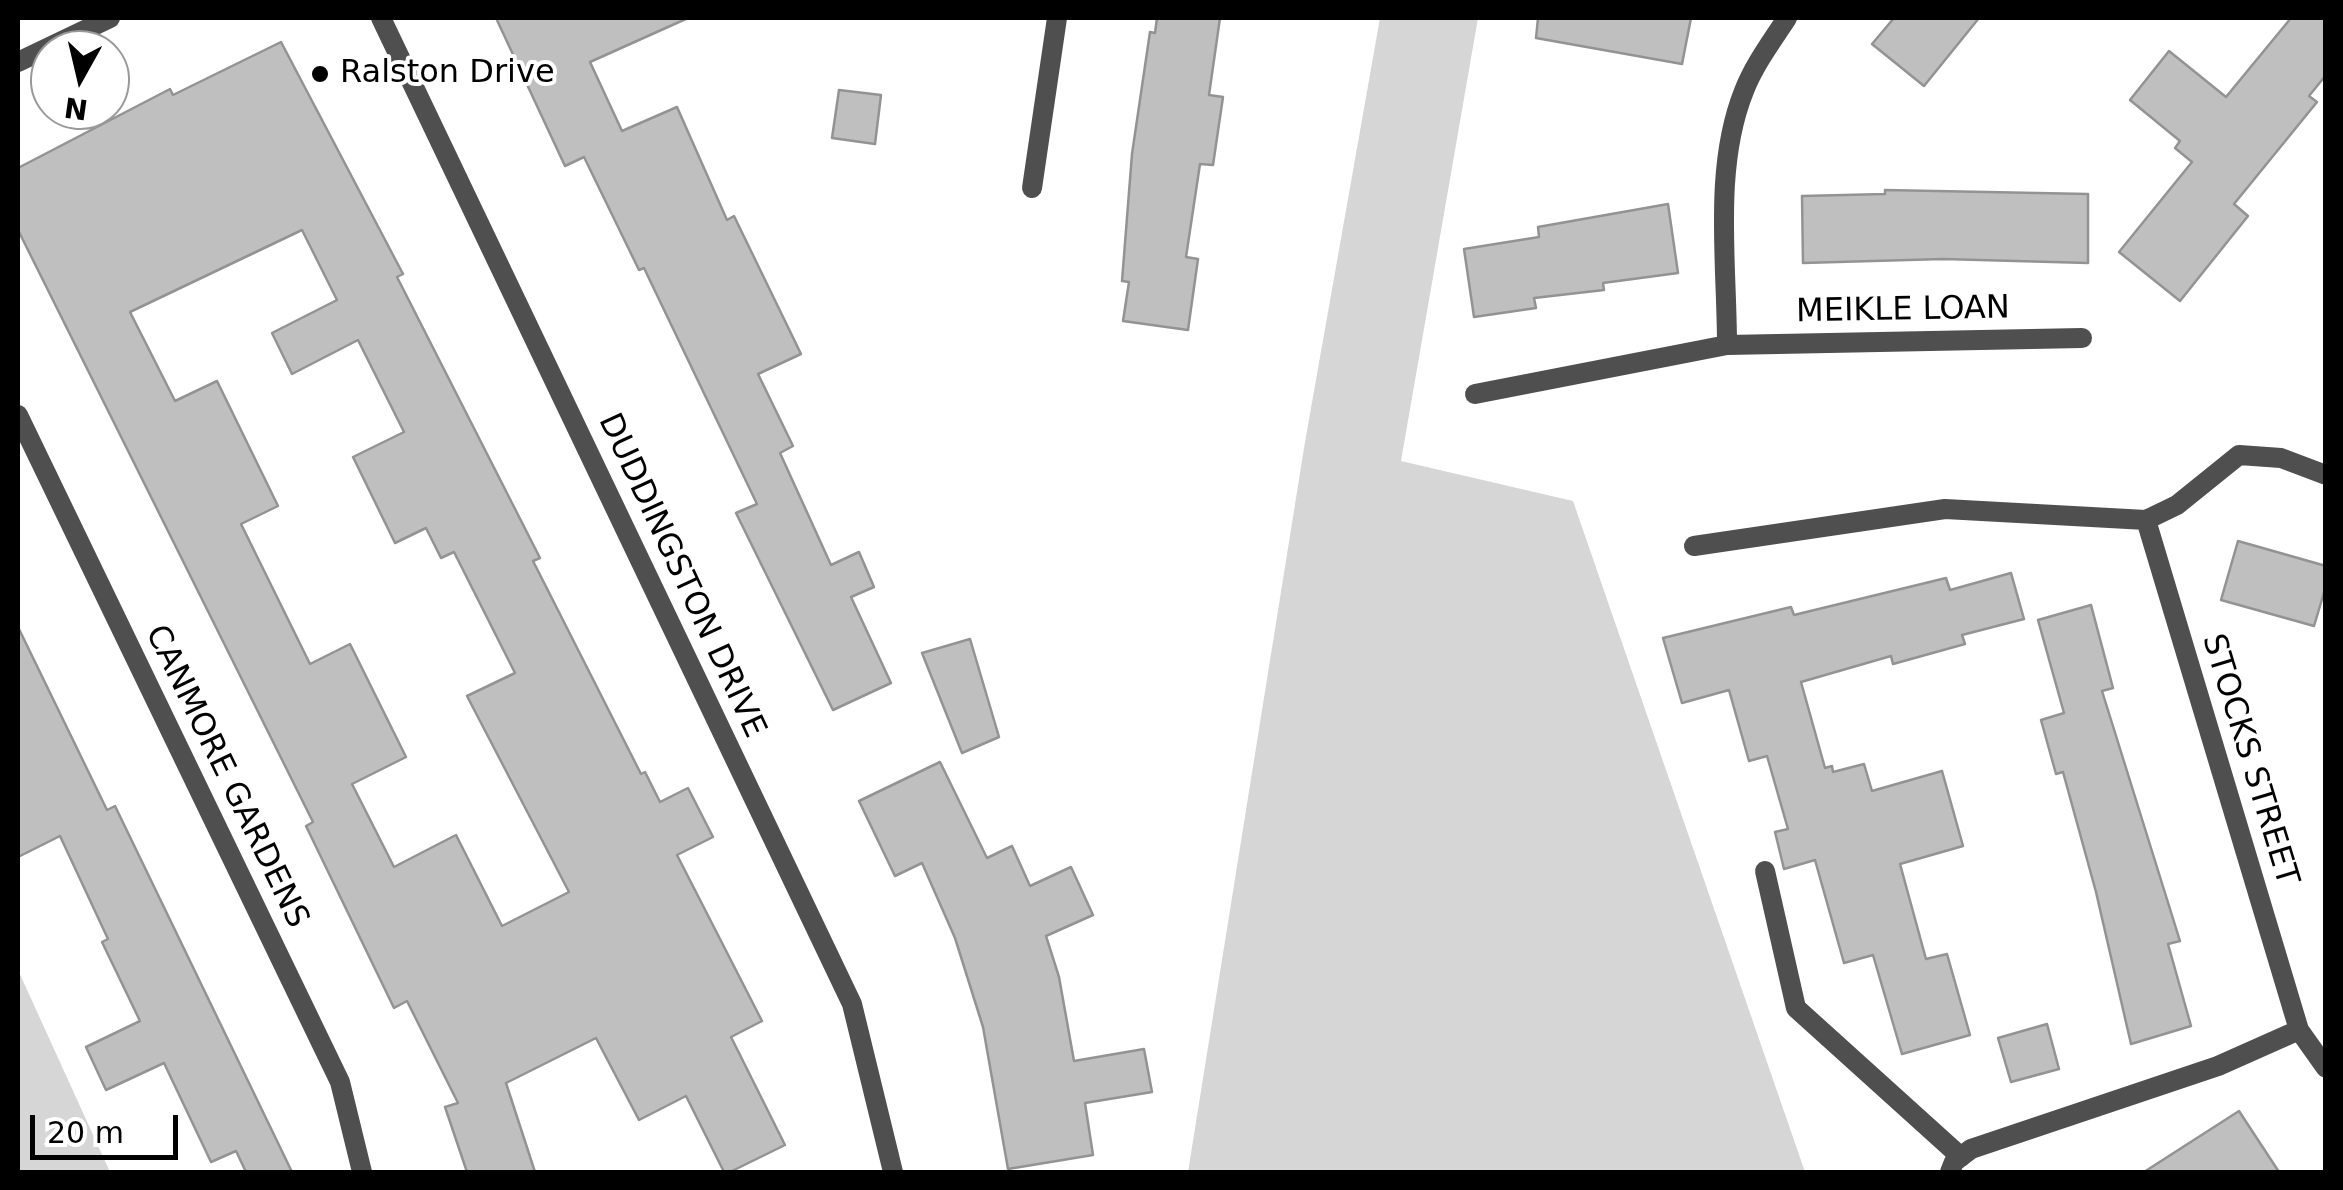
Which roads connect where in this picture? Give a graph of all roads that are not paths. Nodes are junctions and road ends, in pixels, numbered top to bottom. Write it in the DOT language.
graph roads {
  1 [pos="110,18"];
  2 [pos="381,18"];
  3 [pos="1057,18"];
  4 [pos="1787,18"];
  5 [pos="18,62"];
  6 [pos="1032,188"];
  7 [pos="2082,338"];
  8 [pos="1726,344"];
  9 [pos="1475,394"];
  10 [pos="18,415"];
  11 [pos="2326,476"];
  12 [pos="2146,520"];
  13 [pos="1694,546"];
  14 [pos="1765,871"];
  15 [pos="2299,1030"];
  16 [pos="2326,1068"];
  17 [pos="1956,1165"];
  18 [pos="362,1172"];
  19 [pos="893,1172"];
  1 -- 5 [label="street"];
  2 -- 19 [label="street, DUDDINGSTON DRIVE"];
  3 -- 6 [label="street"];
  4 -- 8 [label="street"];
  7 -- 8 [label="street, MEIKLE LOAN"];
  8 -- 9 [label="street, MEIKLE LOAN"];
  10 -- 18 [label="street, CANMORE GARDENS"];
  11 -- 12 [label="street"];
  12 -- 13 [label="street"];
  12 -- 15 [label="street, STOCKS STREET"];
  14 -- 17 [label="street"];
  15 -- 16 [label="street, STOCKS STREET"];
  15 -- 17 [label="street"];
}
